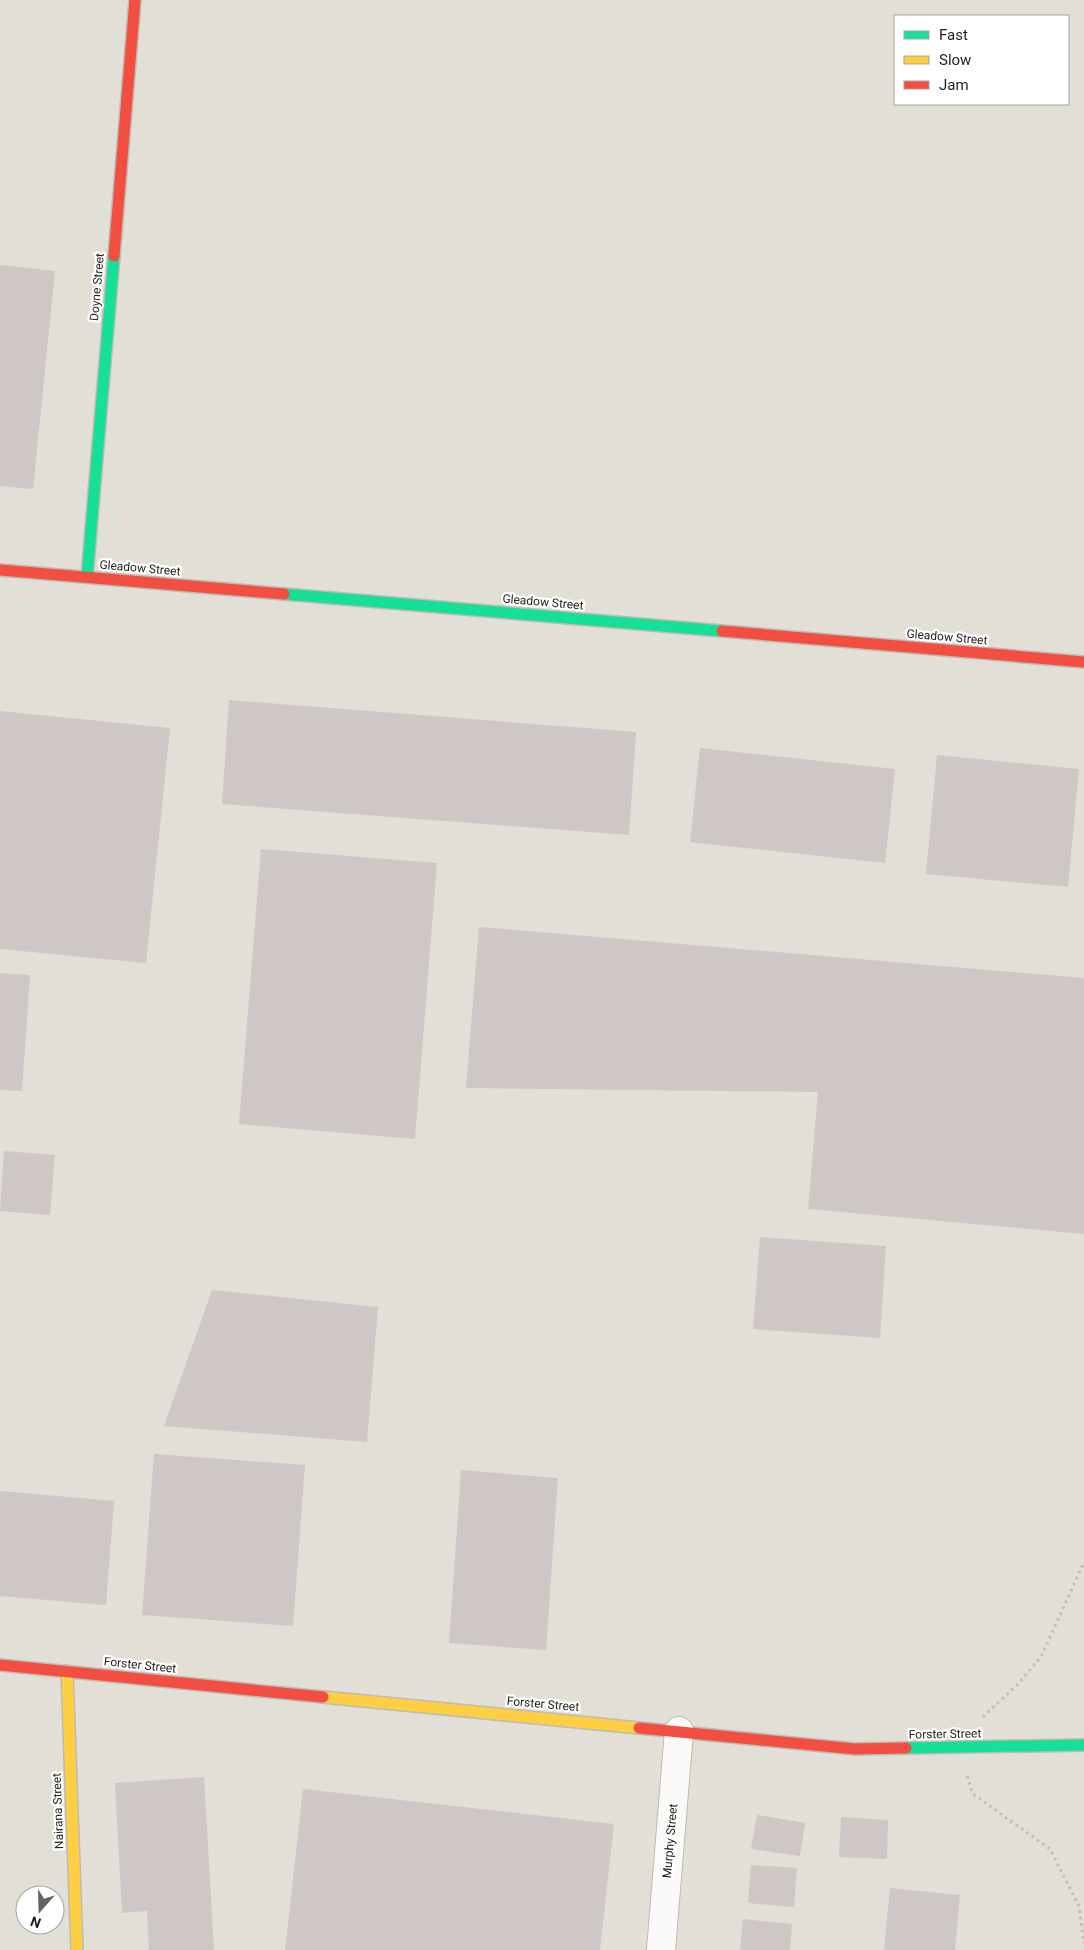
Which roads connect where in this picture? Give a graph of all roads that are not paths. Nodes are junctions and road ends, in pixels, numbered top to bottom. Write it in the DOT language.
graph roads {
  1 [pos="135,0"];
  2 [pos="0,570"];
  3 [pos="87,577"];
  4 [pos="1084,662"];
  5 [pos="0,1664"];
  6 [pos="67,1671"];
  7 [pos="679,1732"];
  8 [pos="1084,1745"];
  9 [pos="78,1950"];
  10 [pos="661,1950"];
  1 -- 3 [label="street, Doyne Street"];
  2 -- 3 [label="street, Gleadow Street"];
  3 -- 4 [label="street, Gleadow Street"];
  5 -- 6 [label="street, Forster Street"];
  6 -- 7 [label="street, Forster Street"];
  6 -- 9 [label="street, Nairana Street"];
  7 -- 8 [label="street, Forster Street"];
  7 -- 10 [label="street, Murphy Street"];
}
